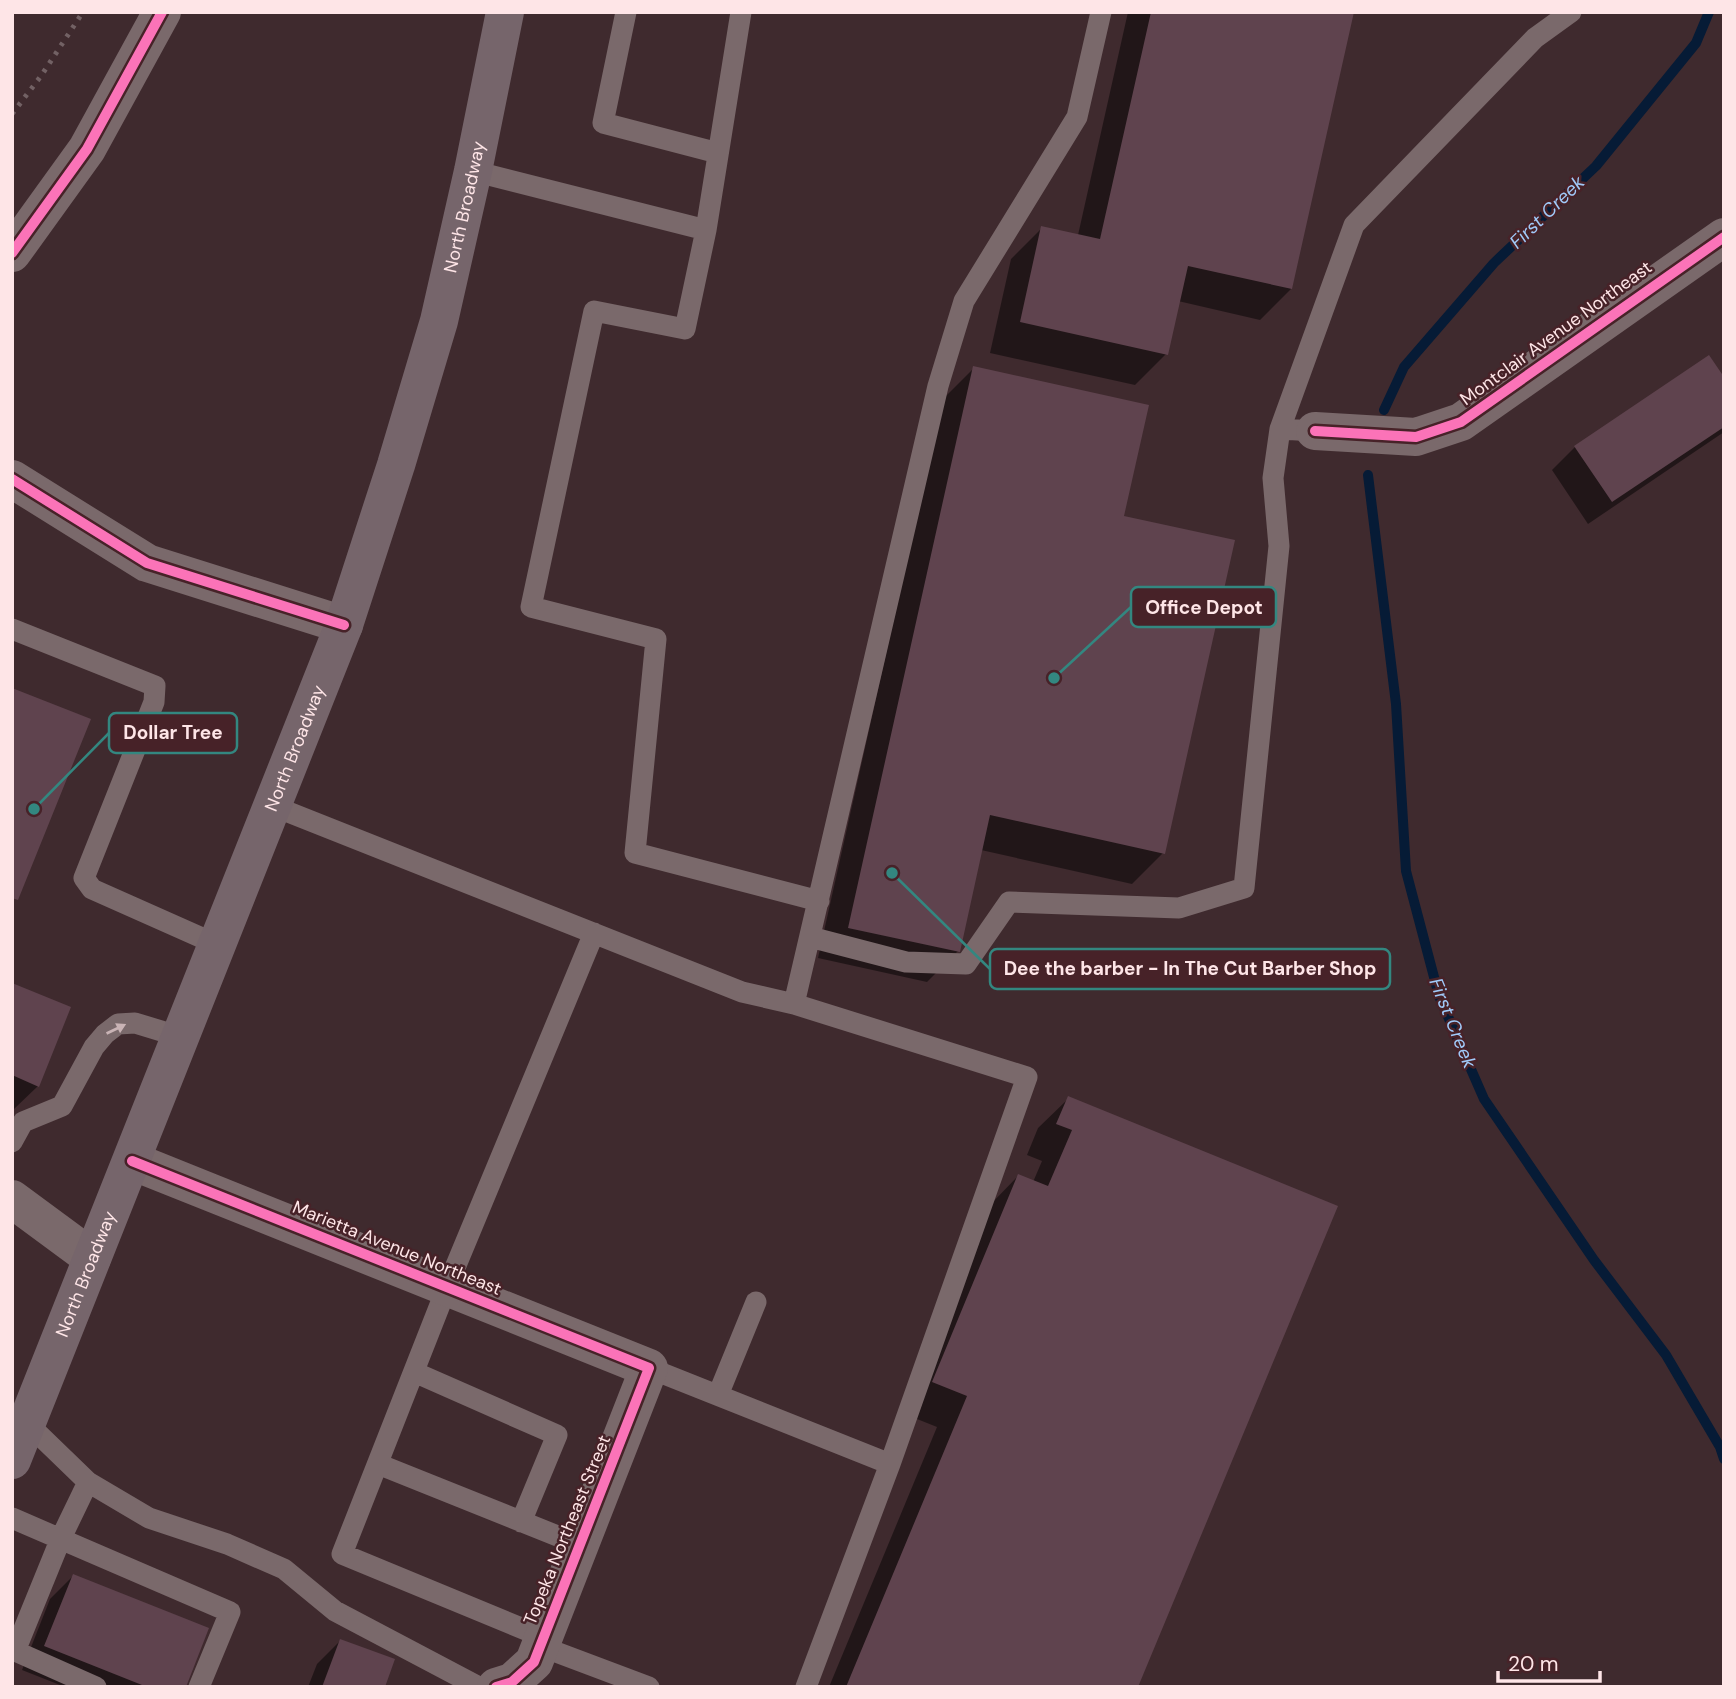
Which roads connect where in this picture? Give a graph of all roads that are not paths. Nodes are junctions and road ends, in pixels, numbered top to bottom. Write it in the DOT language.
graph roads {
  1 [pos="162,12"];
  2 [pos="505,12"];
  3 [pos="626,12"];
  4 [pos="741,12"];
  5 [pos="1101,12"];
  6 [pos="1571,12"];
  7 [pos="718,153"];
  8 [pos="473,171"];
  9 [pos="706,230"];
  10 [pos="1724,237"];
  11 [pos="12,253"];
  12 [pos="1298,430"];
  13 [pos="12,479"];
  14 [pos="344,625"];
  15 [pos="12,629"];
  16 [pos="273,806"];
  17 [pos="819,901"];
  18 [pos="594,933"];
  19 [pos="810,937"];
  20 [pos="218,945"];
  21 [pos="794,1004"];
  22 [pos="181,1037"];
  23 [pos="12,1142"];
  24 [pos="132,1161"];
  25 [pos="12,1199"];
  26 [pos="92,1258"];
  27 [pos="447,1287"];
  28 [pos="756,1302"];
  29 [pos="649,1368"];
  30 [pos="414,1372"];
  31 [pos="718,1395"];
  32 [pos="27,1423"];
  33 [pos="12,1460"];
  34 [pos="378,1464"];
  35 [pos="890,1464"];
  36 [pos="89,1482"];
  37 [pos="12,1518"];
  38 [pos="521,1521"];
  39 [pos="61,1538"];
  40 [pos="580,1545"];
  41 [pos="542,1642"];
  42 [pos="13,1653"];
  43 [pos="96,1687"];
  44 [pos="199,1687"];
  45 [pos="479,1687"];
  46 [pos="496,1687"];
  47 [pos="649,1687"];
  48 [pos="806,1687"];
  1 -- 11 [label="street"];
  2 -- 8 [label="main road, North Broadway"];
  3 -- 7 [label="lane"];
  4 -- 7 [label="lane"];
  5 -- 17 [label="lane"];
  6 -- 12 [label="lane"];
  7 -- 9 [label="lane"];
  8 -- 9 [label="lane"];
  8 -- 14 [label="main road, North Broadway"];
  9 -- 17 [label="lane"];
  10 -- 12 [label="street, Montclair Avenue Northeast"];
  12 -- 19 [label="lane"];
  13 -- 14 [label="street"];
  14 -- 16 [label="main road, North Broadway"];
  15 -- 20 [label="lane"];
  16 -- 18 [label="lane"];
  16 -- 20 [label="main road, North Broadway"];
  17 -- 19 [label="lane"];
  18 -- 21 [label="lane"];
  18 -- 27 [label="lane"];
  19 -- 21 [label="lane"];
  20 -- 22 [label="main road, North Broadway"];
  21 -- 35 [label="lane"];
  23 -- 22 [label="lane, one-way"];
  22 -- 24 [label="main road, North Broadway"];
  24 -- 26 [label="main road, North Broadway"];
  24 -- 27 [label="street, Marietta Avenue Northeast"];
  25 -- 26 [label="street"];
  26 -- 32 [label="main road, North Broadway"];
  27 -- 29 [label="street, Marietta Avenue Northeast"];
  27 -- 30 [label="lane"];
  28 -- 31 [label="lane"];
  29 -- 31 [label="lane"];
  29 -- 40 [label="street, Topeka Northeast Street"];
  30 -- 34 [label="lane"];
  30 -- 38 [label="lane"];
  31 -- 35 [label="lane"];
  32 -- 33 [label="main road, North Broadway"];
  32 -- 36 [label="lane"];
  34 -- 38 [label="lane"];
  34 -- 41 [label="lane"];
  35 -- 48 [label="lane"];
  36 -- 39 [label="lane"];
  36 -- 45 [label="lane"];
  37 -- 39 [label="lane"];
  38 -- 40 [label="lane"];
  39 -- 42 [label="lane"];
  39 -- 44 [label="lane"];
  40 -- 41 [label="street, Topeka Northeast Street"];
  41 -- 46 [label="street, Topeka Northeast Street"];
  41 -- 47 [label="lane"];
  42 -- 43 [label="lane"];
}
